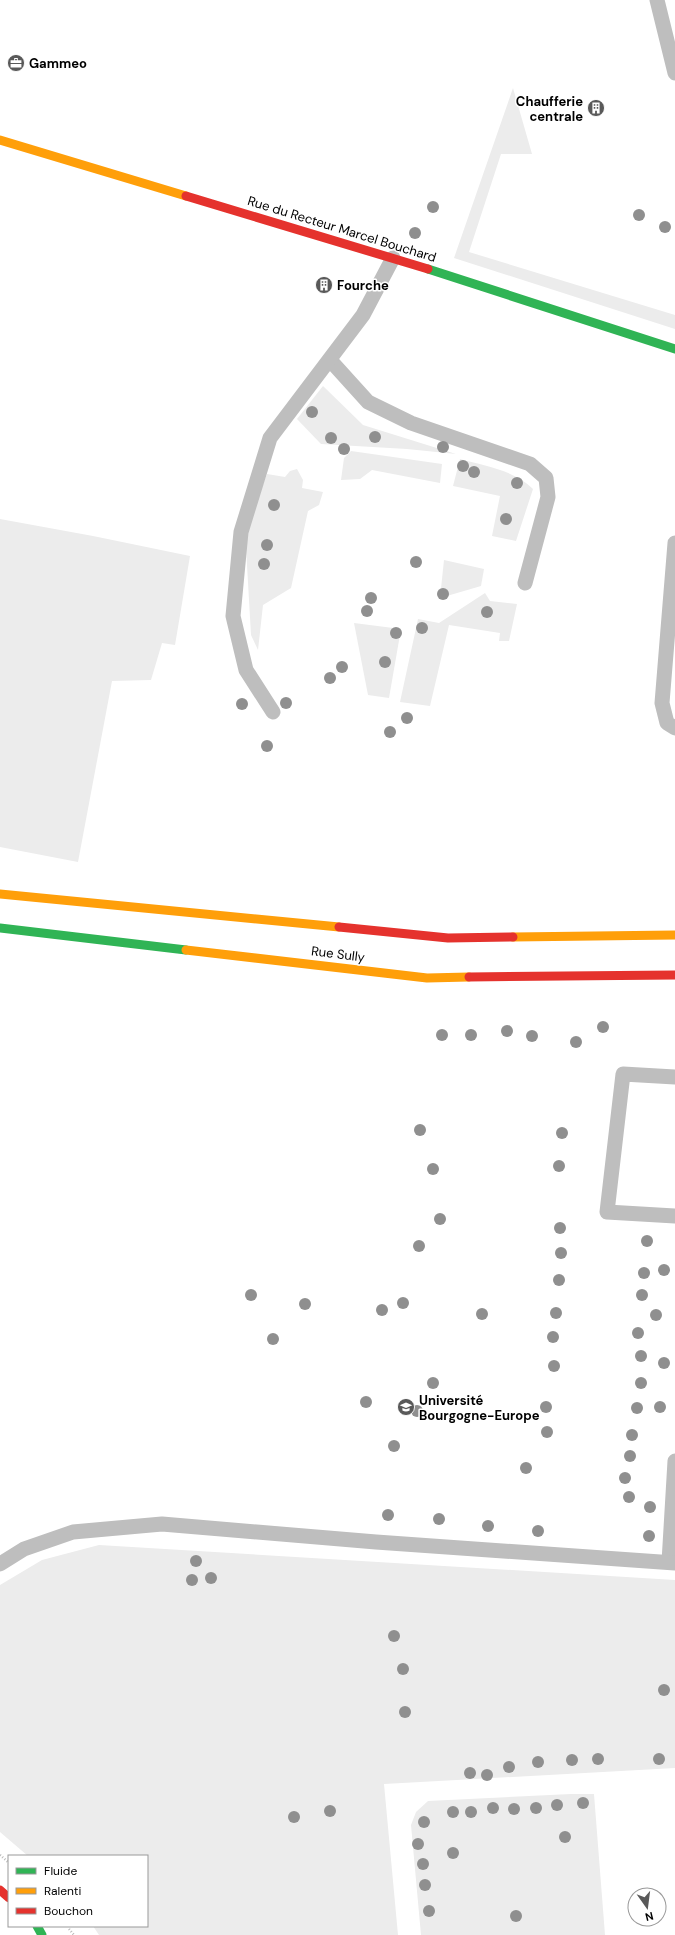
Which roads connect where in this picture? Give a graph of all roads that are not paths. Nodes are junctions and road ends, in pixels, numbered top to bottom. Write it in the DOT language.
graph roads {
  1 [pos="658,0"];
  2 [pos="675,73"];
  3 [pos="0,140"];
  4 [pos="393,258"];
  5 [pos="675,349"];
  6 [pos="330,360"];
  7 [pos="675,543"];
  8 [pos="525,583"];
  9 [pos="273,712"];
  10 [pos="675,728"];
  11 [pos="0,894"];
  12 [pos="0,928"];
  13 [pos="675,935"];
  14 [pos="675,975"];
  15 [pos="675,1077"];
  16 [pos="675,1216"];
  17 [pos="675,1461"];
  18 [pos="672,1563"];
  19 [pos="0,1564"];
  20 [pos="0,1890"];
  21 [pos="8,1897"];
  1 -- 2 [label="lane"];
  3 -- 4 [label="main road, Rue du Recteur Marcel Bouchard"];
  4 -- 5 [label="main road, Rue du Recteur Marcel Bouchard"];
  4 -- 6 [label="lane"];
  6 -- 8 [label="lane"];
  6 -- 9 [label="lane"];
  7 -- 10 [label="lane"];
  11 -- 13 [label="main road, Rue Sully"];
  12 -- 14 [label="main road, Rue Sully"];
  15 -- 16 [label="lane"];
  17 -- 18 [label="lane"];
  18 -- 19 [label="lane"];
  20 -- 21 [label="main road"];
}
